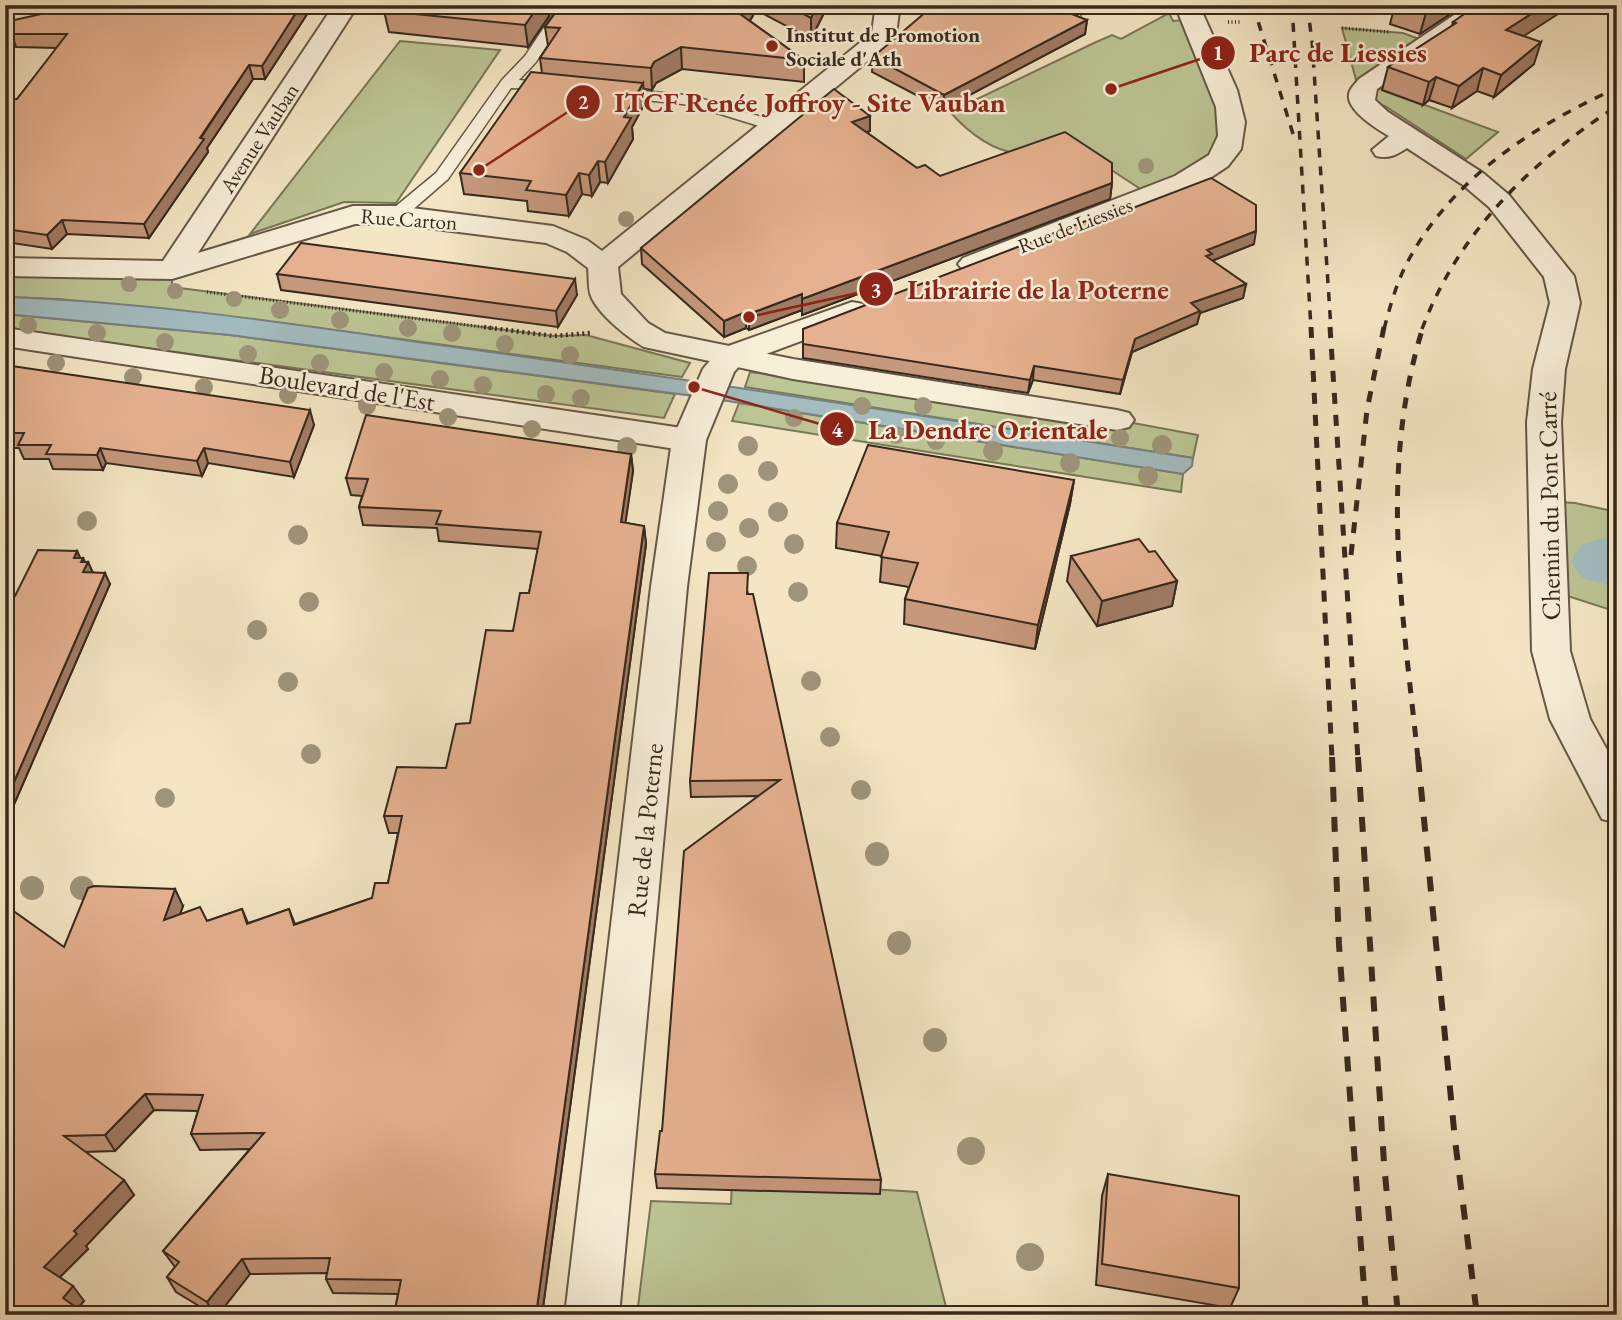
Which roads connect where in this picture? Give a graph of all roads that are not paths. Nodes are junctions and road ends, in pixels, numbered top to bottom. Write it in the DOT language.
graph roads {
  1 [pos="346,5"];
  2 [pos="566,5"];
  3 [pos="1187,5"];
  4 [pos="1486,5"];
  5 [pos="892,7"];
  6 [pos="507,83"];
  7 [pos="573,89"];
  8 [pos="600,92"];
  9 [pos="775,126"];
  10 [pos="396,215"];
  11 [pos="603,265"];
  12 [pos="5,267"];
  13 [pos="172,270"];
  14 [pos="946,275"];
  15 [pos="883,299"];
  16 [pos="5,337"];
  17 [pos="731,356"];
  18 [pos="1118,420"];
  19 [pos="694,427"];
  20 [pos="1617,807"];
  21 [pos="592,1315"];
  1 -- 13 [label="street, Avenue Vauban"];
  2 -- 6 [label="lane"];
  3 -- 14 [label="street, Rue de Liessies"];
  4 -- 20 [label="street, Chemin du Pont Carré"];
  5 -- 9 [label="street"];
  6 -- 7 [label="lane"];
  6 -- 10 [label="lane"];
  8 -- 9 [label="lane"];
  9 -- 11 [label="street"];
  10 -- 11 [label="street, Rue Carton"];
  10 -- 13 [label="street, Rue Carton"];
  11 -- 17 [label="street"];
  12 -- 13 [label="street, Rue Carton"];
  15 -- 17 [label="street"];
  16 -- 19 [label="street, Boulevard de l'Est"];
  17 -- 18 [label="street"];
  17 -- 19 [label="street, Rue de la Poterne"];
  19 -- 21 [label="street, Rue de la Poterne"];
}
